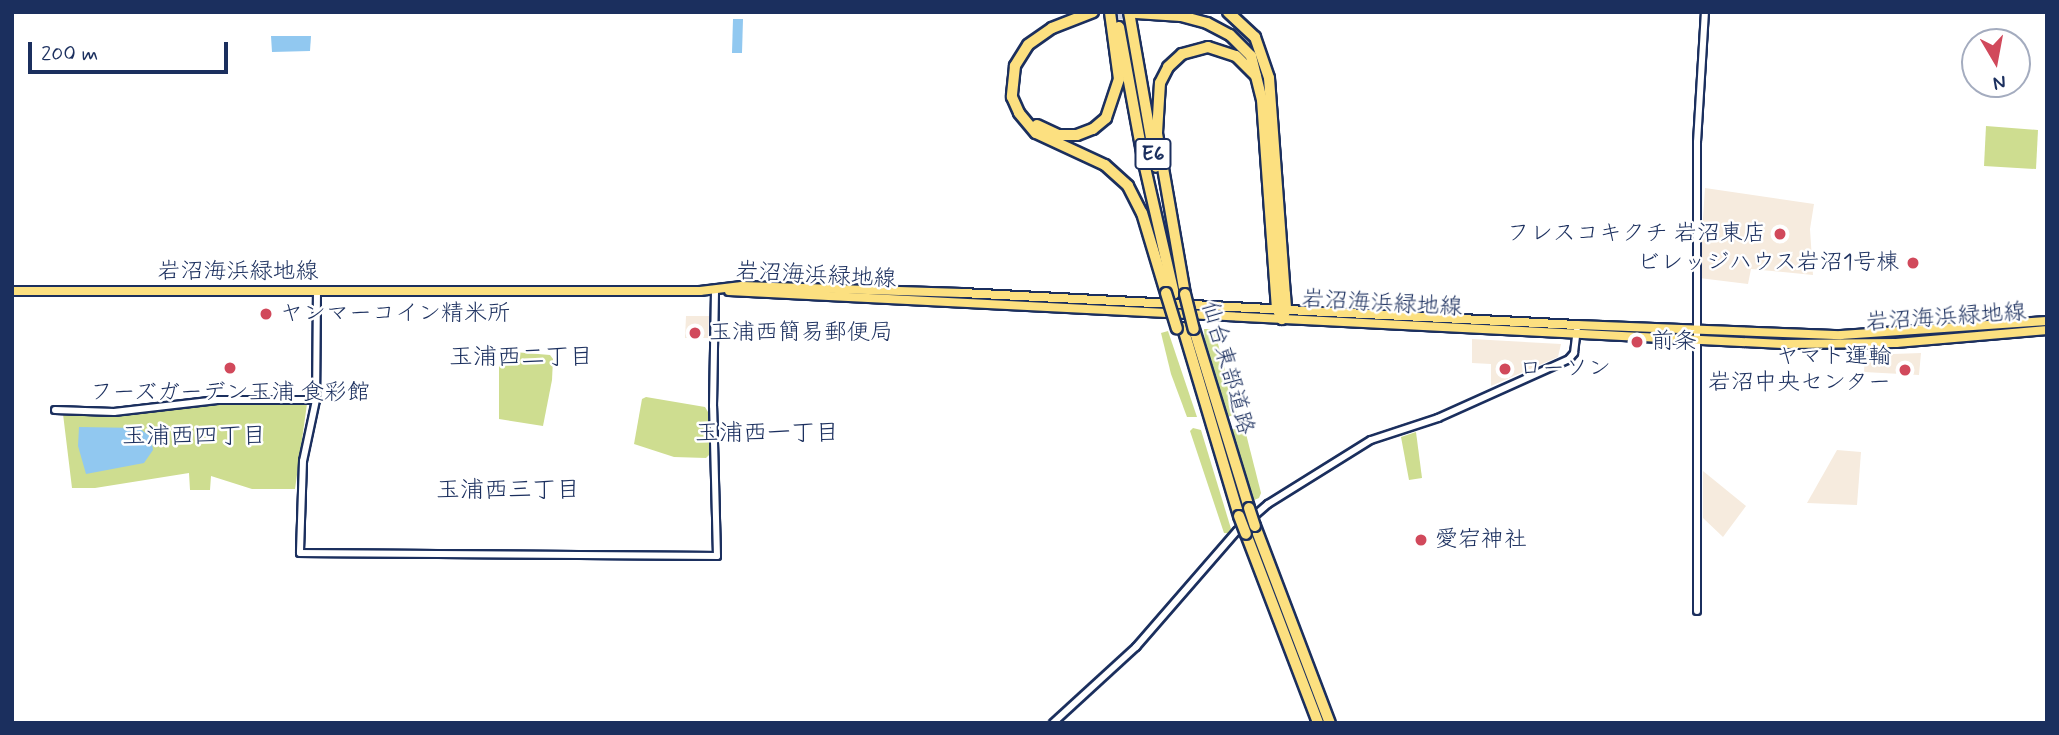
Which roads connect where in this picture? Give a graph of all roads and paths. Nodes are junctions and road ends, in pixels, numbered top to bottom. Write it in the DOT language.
graph roads {
  1 [pos="1116,12"];
  2 [pos="1129,12"];
  3 [pos="1189,12"];
  4 [pos="1227,12"];
  5 [pos="1705,12"];
  6 [pos="1136,13"];
  7 [pos="1102,14"];
  8 [pos="1262,56"];
  9 [pos="1258,77"];
  10 [pos="715,290"];
  11 [pos="12,291"];
  12 [pos="317,291"];
  13 [pos="1175,294"];
  14 [pos="1281,308"];
  15 [pos="1282,319"];
  16 [pos="2047,321"];
  17 [pos="1185,328"];
  18 [pos="1577,329"];
  19 [pos="1696,329"];
  20 [pos="2047,330"];
  21 [pos="1696,340"];
  22 [pos="316,400"];
  23 [pos="55,410"];
  24 [pos="1697,611"];
  25 [pos="1053,723"];
  26 [pos="1318,723"];
  27 [pos="1330,723"];
  1 -- 13 [label="highway, 仙台東部道路 / E6"];
  2 -- 13 [label="highway, 仙台東部道路 / E6"];
  3 -- 8 [label="highway"];
  4 -- 8 [label="highway"];
  5 -- 19 [label="street"];
  6 -- 9 [label="highway"];
  7 -- 7 [label="highway"];
  7 -- 13 [label="highway"];
  8 -- 14 [label="highway"];
  9 -- 13 [label="highway"];
  9 -- 14 [label="highway"];
  10 -- 12 [label="main road, 岩沼海浜緑地線"];
  10 -- 14 [label="main road, 岩沼海浜緑地線"];
  10 -- 15 [label="main road, 岩沼海浜緑地線"];
  10 -- 22 [label="street"];
  11 -- 12 [label="main road, 岩沼海浜緑地線"];
  12 -- 22 [label="street"];
  13 -- 17 [label="highway, 仙台東部道路 / E6"];
  14 -- 15 [label="highway"];
  14 -- 18 [label="main road, 岩沼海浜緑地線"];
  15 -- 18 [label="main road, 岩沼海浜緑地線"];
  16 -- 19 [label="main road, 岩沼海浜緑地線"];
  17 -- 26 [label="highway, 仙台東部道路 / E6, bridge"];
  17 -- 27 [label="highway, 仙台東部道路 / E6, bridge"];
  18 -- 19 [label="main road, 岩沼海浜緑地線"];
  18 -- 21 [label="main road, 岩沼海浜緑地線"];
  18 -- 25 [label="street"];
  19 -- 21 [label="street"];
  20 -- 21 [label="main road, 岩沼海浜緑地線"];
  21 -- 24 [label="street"];
  22 -- 23 [label="street"];
}
